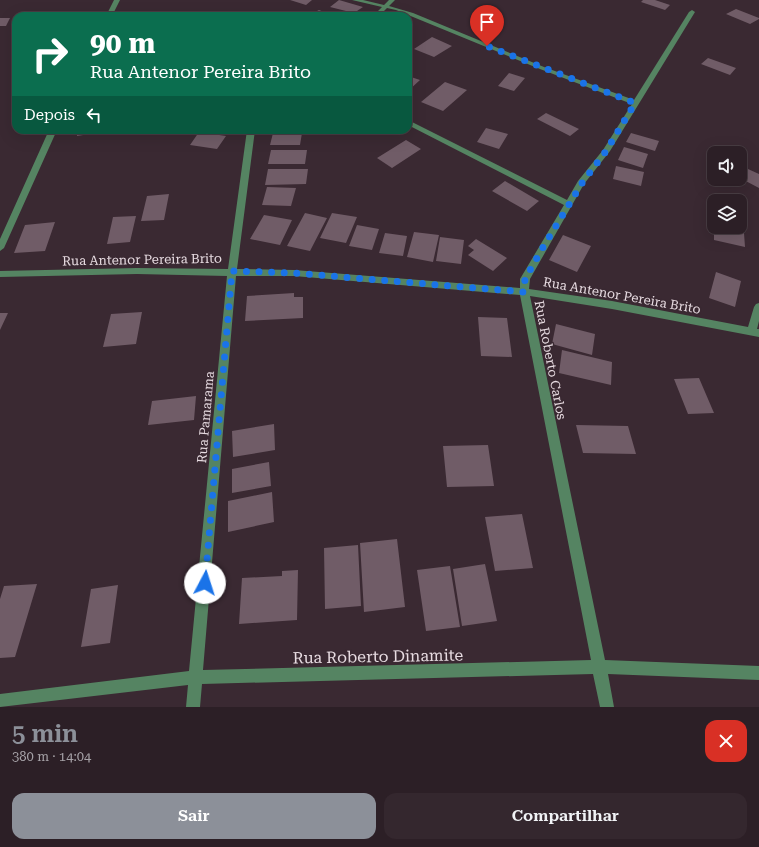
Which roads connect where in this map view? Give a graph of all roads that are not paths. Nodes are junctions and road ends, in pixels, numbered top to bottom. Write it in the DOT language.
graph roads {
  1 [pos="117,0"];
  2 [pos="355,0"];
  3 [pos="392,0"];
  4 [pos="386,6"];
  5 [pos="111,12"];
  6 [pos="380,12"];
  7 [pos="405,12"];
  8 [pos="692,12"];
  9 [pos="412,14"];
  10 [pos="635,103"];
  11 [pos="412,124"];
  12 [pos="51,134"];
  13 [pos="250,134"];
  14 [pos="569,204"];
  15 [pos="0,248"];
  16 [pos="232,271"];
  17 [pos="0,274"];
  18 [pos="524,292"];
  19 [pos="759,307"];
  20 [pos="755,332"];
  21 [pos="598,668"];
  22 [pos="759,673"];
  23 [pos="197,677"];
  24 [pos="0,701"];
  25 [pos="193,707"];
  26 [pos="607,707"];
  1 -- 5 [label="street"];
  2 -- 4 [label="street"];
  3 -- 4 [label="street"];
  4 -- 6 [label="street"];
  4 -- 7 [label="street"];
  8 -- 10 [label="street, Rua Roberto Carlos"];
  9 -- 10 [label="street"];
  10 -- 14 [label="street, Rua Roberto Carlos"];
  11 -- 14 [label="street"];
  12 -- 15 [label="street"];
  13 -- 16 [label="street, Rua Pamarama"];
  14 -- 18 [label="street, Rua Roberto Carlos"];
  16 -- 17 [label="street, Rua Antenor Pereira Brito"];
  16 -- 18 [label="street, Rua Antenor Pereira Brito"];
  16 -- 23 [label="street, Rua Pamarama"];
  18 -- 20 [label="street, Rua Antenor Pereira Brito"];
  18 -- 21 [label="street, Rua Roberto Carlos"];
  19 -- 20 [label="street"];
  21 -- 22 [label="street, Rua Roberto Dinamite"];
  21 -- 23 [label="street, Rua Roberto Dinamite"];
  21 -- 26 [label="street, Rua Roberto Carlos"];
  23 -- 24 [label="street, Rua Roberto Dinamite"];
  23 -- 25 [label="street, Rua Pamarama"];
}
